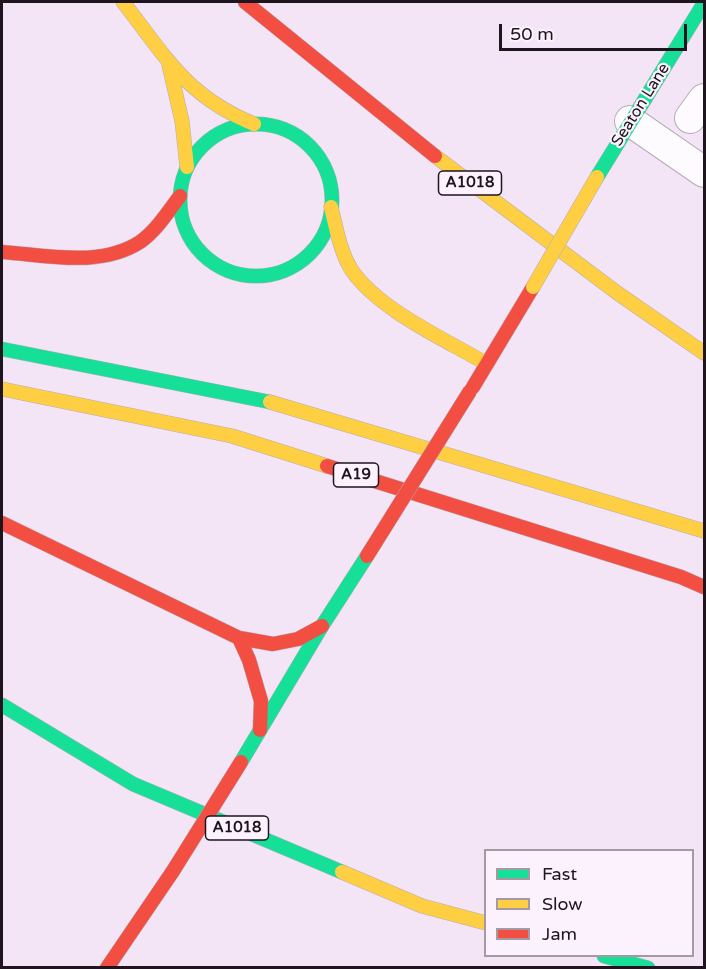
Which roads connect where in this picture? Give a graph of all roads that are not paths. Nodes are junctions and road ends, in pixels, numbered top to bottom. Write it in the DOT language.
graph roads {
  1 [pos="123,2"];
  2 [pos="245,2"];
  3 [pos="705,3"];
  4 [pos="169,65"];
  5 [pos="630,121"];
  6 [pos="255,124"];
  7 [pos="187,167"];
  8 [pos="705,172"];
  9 [pos="180,196"];
  10 [pos="332,207"];
  11 [pos="2,252"];
  12 [pos="2,349"];
  13 [pos="705,352"];
  14 [pos="487,364"];
  15 [pos="2,389"];
  16 [pos="2,523"];
  17 [pos="705,531"];
  18 [pos="705,587"];
  19 [pos="322,626"];
  20 [pos="239,638"];
  21 [pos="2,705"];
  22 [pos="260,730"];
  23 [pos="484,922"];
  24 [pos="608,957"];
  25 [pos="107,968"];
  26 [pos="648,968"];
  1 -- 4 [label="main road"];
  2 -- 13 [label="main road, A1018"];
  3 -- 5 [label="main road, Seaton Lane"];
  4 -- 6 [label="main road"];
  4 -- 7 [label="main road"];
  5 -- 8 [label="street"];
  5 -- 14 [label="main road, Seaton Lane, bridge"];
  6 -- 7 [label="main road"];
  6 -- 10 [label="main road"];
  7 -- 9 [label="main road"];
  9 -- 10 [label="main road"];
  9 -- 11 [label="main road"];
  10 -- 14 [label="main road"];
  12 -- 17 [label="main road"];
  14 -- 19 [label="main road, Seaton Lane, bridge"];
  15 -- 18 [label="main road, A19"];
  16 -- 20 [label="main road"];
  19 -- 20 [label="main road"];
  19 -- 22 [label="main road, Seaton Lane"];
  20 -- 22 [label="main road"];
  21 -- 23 [label="main road, A1018"];
  22 -- 25 [label="main road, Seaton Lane, bridge"];
  24 -- 26 [label="main road"];
}
